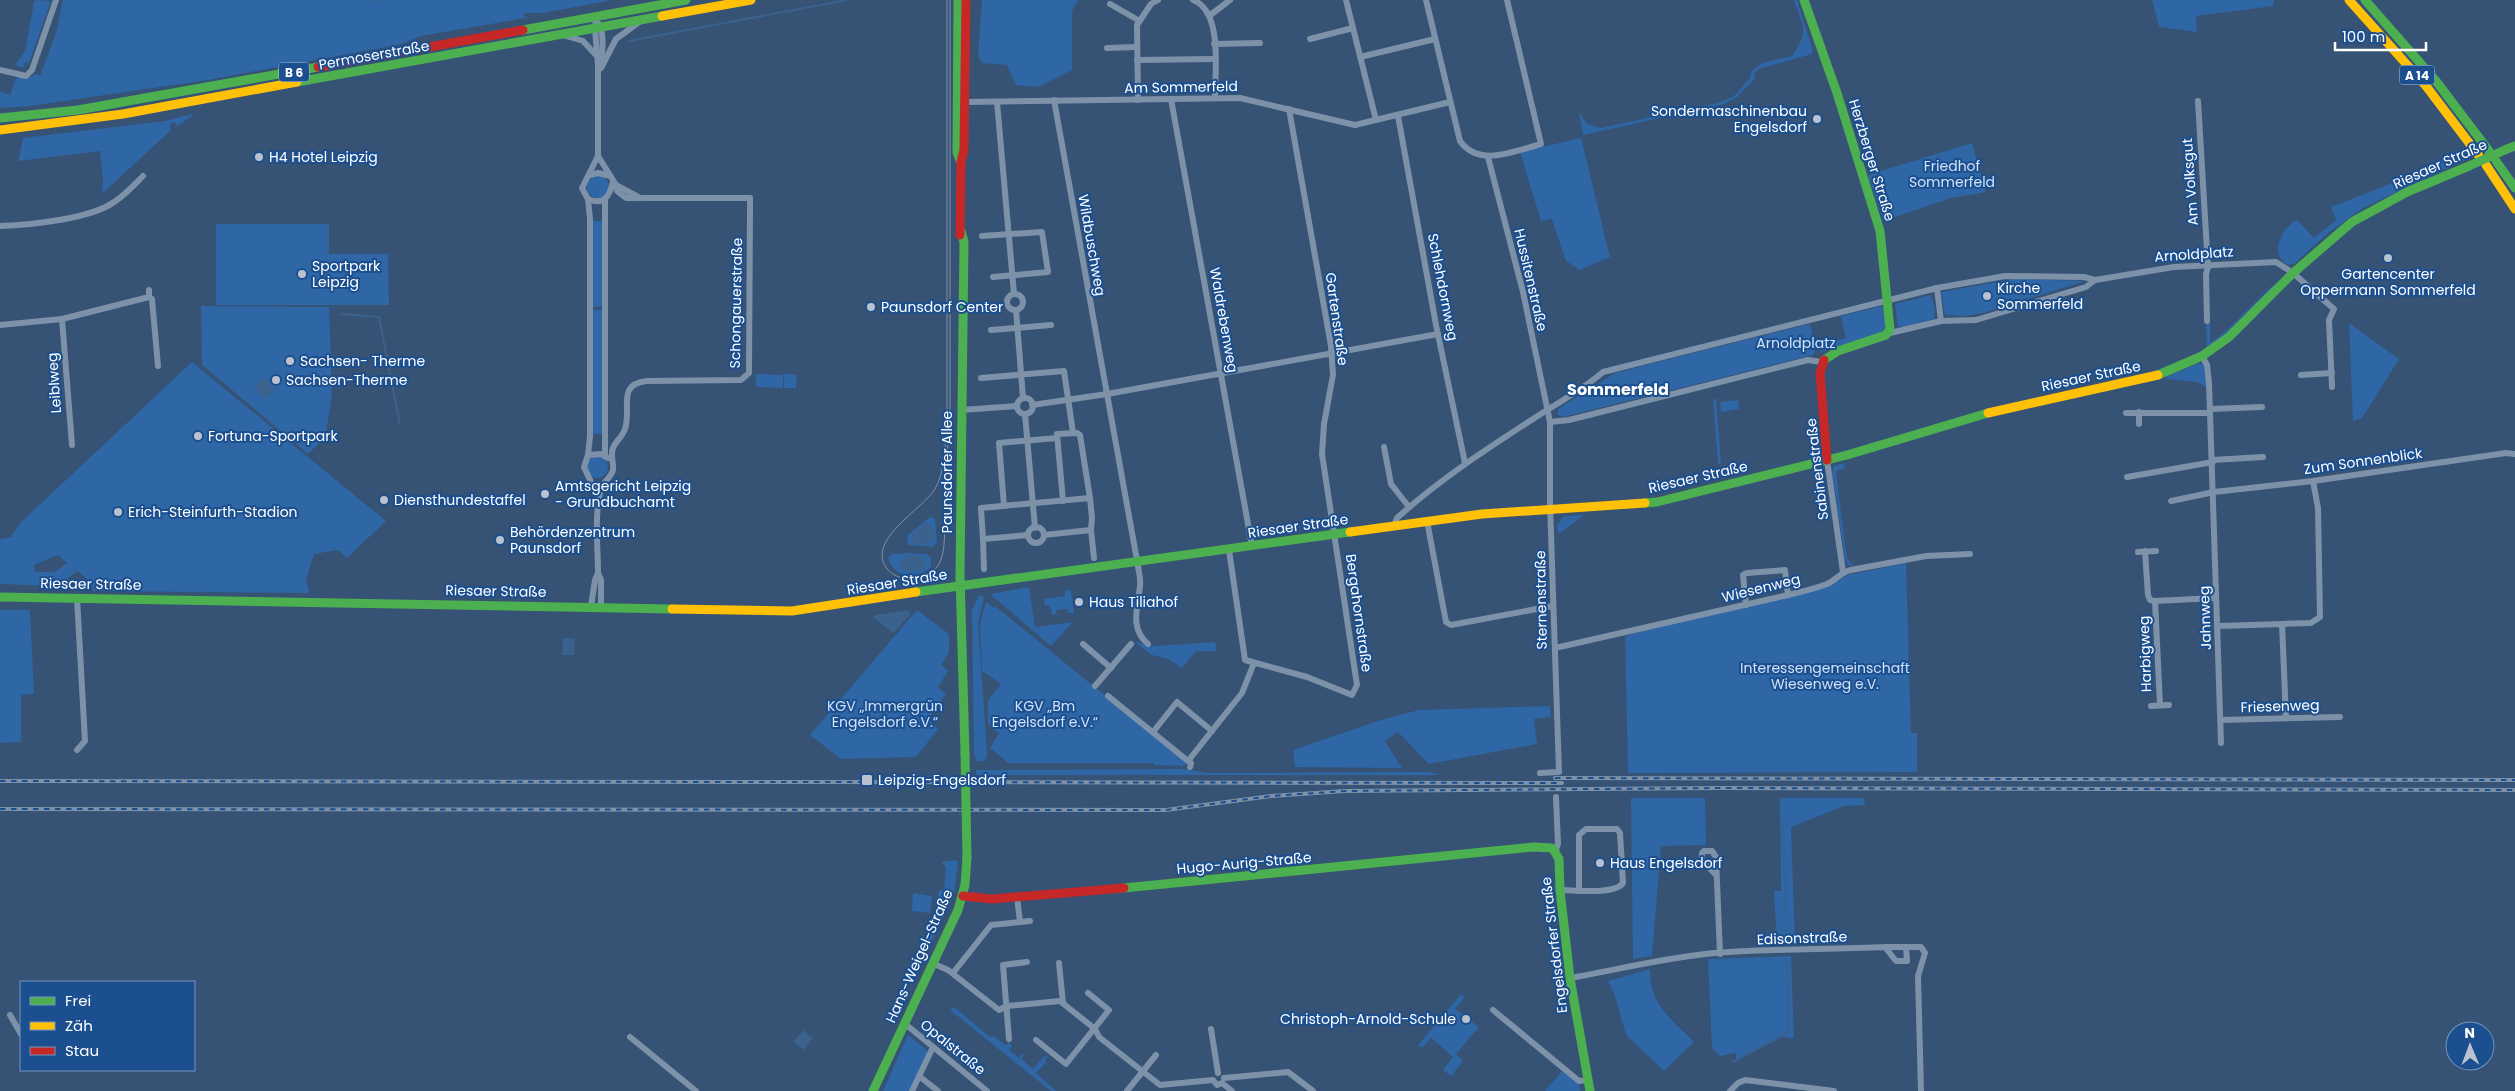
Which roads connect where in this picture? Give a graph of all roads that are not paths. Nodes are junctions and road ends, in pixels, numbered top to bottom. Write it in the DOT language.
graph roads {
  1 [pos="56,0"];
  2 [pos="686,0"];
  3 [pos="751,0"];
  4 [pos="957,0"];
  5 [pos="966,0"];
  6 [pos="1158,0"];
  7 [pos="1192,0"];
  8 [pos="1230,0"];
  9 [pos="1346,0"];
  10 [pos="1426,0"];
  11 [pos="1506,0"];
  12 [pos="1804,0"];
  13 [pos="2349,0"];
  14 [pos="2364,0"];
  15 [pos="1110,4"];
  16 [pos="596,16"];
  17 [pos="1209,16"];
  18 [pos="642,20"];
  19 [pos="1138,20"];
  20 [pos="598,28"];
  21 [pos="1353,28"];
  22 [pos="562,35"];
  23 [pos="1310,39"];
  24 [pos="1435,39"];
  25 [pos="1260,43"];
  26 [pos="1214,44"];
  27 [pos="1136,47"];
  28 [pos="1107,48"];
  29 [pos="596,55"];
  30 [pos="1360,57"];
  31 [pos="1214,59"];
  32 [pos="1136,60"];
  33 [pos="598,68"];
  34 [pos="0,70"];
  35 [pos="1215,98"];
  36 [pos="1171,99"];
  37 [pos="1054,100"];
  38 [pos="1138,100"];
  39 [pos="2198,101"];
  40 [pos="961,102"];
  41 [pos="997,102"];
  42 [pos="1450,102"];
  43 [pos="1289,109"];
  44 [pos="1398,116"];
  45 [pos="0,118"];
  46 [pos="1376,120"];
  47 [pos="0,130"];
  48 [pos="2511,148"];
  49 [pos="2489,151"];
  50 [pos="598,156"];
  51 [pos="2479,156"];
  52 [pos="1488,157"];
  53 [pos="2496,161"];
  54 [pos="2486,165"];
  55 [pos="590,175"];
  56 [pos="143,176"];
  57 [pos="613,181"];
  58 [pos="2515,188"];
  59 [pos="588,199"];
  60 [pos="605,200"];
  61 [pos="2515,209"];
  62 [pos="0,226"];
  63 [pos="1009,234"];
  64 [pos="982,236"];
  65 [pos="2208,267"];
  66 [pos="2293,273"];
  67 [pos="1012,275"];
  68 [pos="993,277"];
  69 [pos="2095,280"];
  70 [pos="1937,288"];
  71 [pos="1014,294"];
  72 [pos="1888,301"];
  73 [pos="1016,310"];
  74 [pos="62,319"];
  75 [pos="1941,321"];
  76 [pos="2207,321"];
  77 [pos="0,325"];
  78 [pos="1051,325"];
  79 [pos="1017,327"];
  80 [pos="991,330"];
  81 [pos="1890,333"];
  82 [pos="1438,334"];
  83 [pos="1331,353"];
  84 [pos="2202,356"];
  85 [pos="1822,362"];
  86 [pos="158,366"];
  87 [pos="2332,373"];
  88 [pos="1022,374"];
  89 [pos="1221,374"];
  90 [pos="2301,375"];
  91 [pos="981,378"];
  92 [pos="2332,387"];
  93 [pos="1107,394"];
  94 [pos="1023,398"];
  95 [pos="1068,401"];
  96 [pos="1032,405"];
  97 [pos="1017,406"];
  98 [pos="2262,407"];
  99 [pos="1548,409"];
  100 [pos="961,410"];
  101 [pos="2210,411"];
  102 [pos="2126,412"];
  103 [pos="2139,412"];
  104 [pos="1025,414"];
  105 [pos="1550,422"];
  106 [pos="2139,424"];
  107 [pos="1073,433"];
  108 [pos="1057,438"];
  109 [pos="1028,440"];
  110 [pos="72,446"];
  111 [pos="1384,447"];
  112 [pos="2515,454"];
  113 [pos="588,455"];
  114 [pos="605,456"];
  115 [pos="2263,457"];
  116 [pos="1828,460"];
  117 [pos="2212,461"];
  118 [pos="1465,463"];
  119 [pos="612,464"];
  120 [pos="586,476"];
  121 [pos="2128,477"];
  122 [pos="609,478"];
  123 [pos="2312,481"];
  124 [pos="2214,492"];
  125 [pos="1090,498"];
  126 [pos="599,499"];
  127 [pos="1063,501"];
  128 [pos="2171,501"];
  129 [pos="1033,504"];
  130 [pos="1004,506"];
  131 [pos="1409,507"];
  132 [pos="1550,510"];
  133 [pos="1427,521"];
  134 [pos="1394,526"];
  135 [pos="1035,528"];
  136 [pos="1091,530"];
  137 [pos="1028,535"];
  138 [pos="1044,535"];
  139 [pos="1334,535"];
  140 [pos="983,539"];
  141 [pos="1252,546"];
  142 [pos="1229,550"];
  143 [pos="2156,550"];
  144 [pos="2145,551"];
  145 [pos="2138,552"];
  146 [pos="1970,554"];
  147 [pos="1094,558"];
  148 [pos="1137,562"];
  149 [pos="984,569"];
  150 [pos="1844,572"];
  151 [pos="598,573"];
  152 [pos="961,586"];
  153 [pos="1788,595"];
  154 [pos="0,597"];
  155 [pos="76,598"];
  156 [pos="2216,598"];
  157 [pos="2155,601"];
  158 [pos="1746,605"];
  159 [pos="591,606"];
  160 [pos="601,606"];
  161 [pos="1554,606"];
  162 [pos="2282,624"];
  163 [pos="2218,626"];
  164 [pos="1082,644"];
  165 [pos="1131,644"];
  166 [pos="1148,644"];
  167 [pos="1555,648"];
  168 [pos="1254,663"];
  169 [pos="1111,668"];
  170 [pos="1095,686"];
  171 [pos="1108,696"];
  172 [pos="2160,705"];
  173 [pos="2168,705"];
  174 [pos="2150,706"];
  175 [pos="2340,717"];
  176 [pos="2286,718"];
  177 [pos="2221,720"];
  178 [pos="1153,732"];
  179 [pos="1212,732"];
  180 [pos="2221,743"];
  181 [pos="77,750"];
  182 [pos="1540,772"];
  183 [pos="1556,797"];
  184 [pos="1555,852"];
  185 [pos="1716,875"];
  186 [pos="1560,890"];
  187 [pos="1579,890"];
  188 [pos="963,896"];
  189 [pos="1017,897"];
  190 [pos="1030,921"];
  191 [pos="1020,922"];
  192 [pos="1906,947"];
  193 [pos="1885,948"];
  194 [pos="1720,954"];
  195 [pos="1027,962"];
  196 [pos="1059,962"];
  197 [pos="932,963"];
  198 [pos="953,973"];
  199 [pos="1570,978"];
  200 [pos="1088,993"];
  201 [pos="1063,1003"];
  202 [pos="1006,1006"];
  203 [pos="1493,1010"];
  204 [pos="10,1015"];
  205 [pos="904,1023"];
  206 [pos="1095,1029"];
  207 [pos="1211,1029"];
  208 [pos="20,1032"];
  209 [pos="630,1037"];
  210 [pos="1010,1039"];
  211 [pos="1036,1040"];
  212 [pos="933,1047"];
  213 [pos="1156,1055"];
  214 [pos="1142,1072"];
  215 [pos="919,1076"];
  216 [pos="1223,1076"];
  217 [pos="1213,1080"];
  218 [pos="1588,1080"];
  219 [pos="696,1091"];
  220 [pos="873,1091"];
  221 [pos="912,1091"];
  222 [pos="938,1091"];
  223 [pos="987,1091"];
  224 [pos="1127,1091"];
  225 [pos="1232,1091"];
  226 [pos="1312,1091"];
  227 [pos="1590,1091"];
  228 [pos="1730,1091"];
  229 [pos="1834,1091"];
  230 [pos="1921,1091"];
  1 -- 34 [label="street"];
  2 -- 16 [label="main road, Permoserstraße / B 6"];
  3 -- 18 [label="main road, Permoserstraße / B 6"];
  4 -- 40 [label="main road, Paunsdorfer Allee"];
  5 -- 40 [label="main road, Paunsdorfer Allee"];
  6 -- 19 [label="street"];
  7 -- 17 [label="street"];
  8 -- 17 [label="street"];
  9 -- 21 [label="street"];
  10 -- 24 [label="street"];
  11 -- 52 [label="street"];
  12 -- 72 [label="main road, Herzberger Straße"];
  13 -- 51 [label="main road, A 14"];
  14 -- 49 [label="main road, A 14"];
  15 -- 19 [label="street"];
  16 -- 20 [label="street"];
  16 -- 45 [label="main road, Permoserstraße / B 6"];
  17 -- 26 [label="street"];
  18 -- 20 [label="main road, Permoserstraße / B 6"];
  18 -- 33 [label="street"];
  19 -- 27 [label="street"];
  20 -- 22 [label="main road, Permoserstraße / B 6"];
  20 -- 29 [label="street"];
  20 -- 33 [label="street"];
  21 -- 23 [label="street"];
  21 -- 30 [label="street"];
  22 -- 29 [label="street"];
  22 -- 47 [label="main road, Permoserstraße / B 6"];
  24 -- 30 [label="street"];
  24 -- 42 [label="street"];
  25 -- 26 [label="street"];
  26 -- 31 [label="street"];
  27 -- 28 [label="street"];
  27 -- 32 [label="street"];
  29 -- 33 [label="street"];
  30 -- 46 [label="street"];
  31 -- 32 [label="street"];
  31 -- 35 [label="street"];
  32 -- 38 [label="street"];
  33 -- 50 [label="street"];
  35 -- 36 [label="street, Am Sommerfeld"];
  35 -- 43 [label="street, Am Sommerfeld"];
  36 -- 38 [label="street, Am Sommerfeld"];
  36 -- 89 [label="street, Waldrebenweg"];
  37 -- 38 [label="street, Am Sommerfeld"];
  37 -- 41 [label="street, Am Sommerfeld"];
  37 -- 93 [label="street, Wildbuschweg"];
  39 -- 65 [label="street, Am Volksgut"];
  40 -- 41 [label="street, Am Sommerfeld"];
  40 -- 100 [label="main road, Paunsdorfer Allee"];
  41 -- 63 [label="street"];
  42 -- 44 [label="street, Am Sommerfeld"];
  42 -- 52 [label="street"];
  43 -- 46 [label="street, Am Sommerfeld"];
  43 -- 83 [label="street, Gartenstraße"];
  44 -- 46 [label="street, Am Sommerfeld"];
  44 -- 82 [label="street, Schlehdornweg"];
  48 -- 66 [label="main road, Riesaer Straße, bridge"];
  50 -- 55 [label="street"];
  50 -- 57 [label="street"];
  52 -- 99 [label="street, Hussitenstraße"];
  53 -- 58 [label="main road"];
  54 -- 61 [label="main road"];
  55 -- 57 [label="street, Schongauerstraße"];
  55 -- 59 [label="street"];
  56 -- 62 [label="street"];
  57 -- 60 [label="street"];
  57 -- 119 [label="street, Schongauerstraße"];
  59 -- 60 [label="street"];
  59 -- 113 [label="street"];
  60 -- 114 [label="street"];
  63 -- 64 [label="street"];
  63 -- 67 [label="street"];
  63 -- 67 [label="street"];
  65 -- 66 [label="street, Arnoldplatz"];
  65 -- 69 [label="street, Arnoldplatz"];
  65 -- 76 [label="street, Am Volksgut"];
  66 -- 84 [label="main road, Riesaer Straße"];
  66 -- 87 [label="street, Arnoldplatz"];
  67 -- 68 [label="street"];
  67 -- 71 [label="street"];
  69 -- 70 [label="street, Arnoldplatz"];
  69 -- 75 [label="street, Arnoldplatz"];
  70 -- 72 [label="street, Arnoldplatz"];
  70 -- 75 [label="street"];
  71 -- 73 [label="street"];
  71 -- 73 [label="street"];
  72 -- 81 [label="main road, Herzberger Straße"];
  72 -- 99 [label="street, Arnoldplatz"];
  73 -- 79 [label="street"];
  74 -- 77 [label="street"];
  74 -- 86 [label="street"];
  74 -- 110 [label="street, Leiblweg"];
  75 -- 81 [label="street, Arnoldplatz"];
  78 -- 79 [label="street"];
  79 -- 80 [label="street"];
  79 -- 88 [label="street"];
  81 -- 85 [label="main road, Arnoldplatz"];
  82 -- 83 [label="street"];
  82 -- 118 [label="street, Schlehdornweg"];
  83 -- 89 [label="street"];
  83 -- 139 [label="street, Gartenstraße"];
  84 -- 101 [label="street, Jahnweg"];
  84 -- 116 [label="main road, Riesaer Straße"];
  85 -- 105 [label="street"];
  85 -- 116 [label="main road, Sabinenstraße"];
  87 -- 90 [label="street"];
  87 -- 92 [label="street"];
  88 -- 91 [label="street"];
  88 -- 94 [label="street"];
  88 -- 95 [label="street"];
  89 -- 93 [label="street"];
  89 -- 141 [label="street, Waldrebenweg"];
  93 -- 95 [label="street"];
  93 -- 148 [label="street, Wildbuschweg"];
  94 -- 96 [label="street"];
  94 -- 97 [label="street"];
  95 -- 96 [label="street"];
  95 -- 107 [label="street"];
  96 -- 104 [label="street"];
  97 -- 100 [label="street"];
  97 -- 104 [label="street"];
  98 -- 101 [label="street"];
  99 -- 105 [label="street, Sternenstraße"];
  99 -- 118 [label="street, Arnoldplatz"];
  100 -- 152 [label="main road, Paunsdorfer Allee"];
  101 -- 103 [label="street"];
  101 -- 117 [label="street, Jahnweg"];
  102 -- 103 [label="street"];
  103 -- 106 [label="street"];
  104 -- 109 [label="street"];
  105 -- 132 [label="street, Sternenstraße"];
  107 -- 108 [label="street"];
  107 -- 125 [label="street"];
  108 -- 109 [label="street"];
  108 -- 127 [label="street"];
  109 -- 129 [label="street"];
  109 -- 130 [label="street"];
  111 -- 131 [label="street"];
  112 -- 123 [label="street, Zum Sonnenblick"];
  113 -- 114 [label="street"];
  113 -- 120 [label="street"];
  114 -- 119 [label="street"];
  115 -- 117 [label="street"];
  116 -- 132 [label="main road, Riesaer Straße"];
  116 -- 150 [label="street, Sabinenstraße"];
  117 -- 121 [label="street"];
  117 -- 124 [label="street, Jahnweg"];
  118 -- 131 [label="street, Arnoldplatz"];
  119 -- 122 [label="street, Schongauerstraße"];
  120 -- 122 [label="street"];
  120 -- 126 [label="street"];
  122 -- 126 [label="street, Schongauerstraße"];
  123 -- 124 [label="street, Zum Sonnenblick"];
  123 -- 162 [label="street"];
  124 -- 128 [label="street"];
  124 -- 156 [label="street, Jahnweg"];
  125 -- 127 [label="street"];
  125 -- 136 [label="street"];
  126 -- 151 [label="street, Schongauerstraße"];
  127 -- 129 [label="street"];
  129 -- 130 [label="street"];
  129 -- 135 [label="street"];
  130 -- 140 [label="street"];
  131 -- 134 [label="street, Arnoldplatz"];
  132 -- 133 [label="main road, Riesaer Straße"];
  132 -- 161 [label="street, Sternenstraße"];
  133 -- 134 [label="main road, Riesaer Straße"];
  133 -- 161 [label="street"];
  134 -- 139 [label="main road, Riesaer Straße"];
  135 -- 137 [label="street"];
  135 -- 138 [label="street"];
  136 -- 138 [label="street"];
  136 -- 147 [label="street"];
  137 -- 138 [label="street"];
  137 -- 140 [label="street"];
  139 -- 141 [label="main road, Riesaer Straße"];
  139 -- 168 [label="street, Bergahornstraße"];
  140 -- 149 [label="street"];
  141 -- 142 [label="main road, Riesaer Straße"];
  142 -- 148 [label="main road, Riesaer Straße"];
  142 -- 168 [label="street"];
  143 -- 144 [label="street"];
  144 -- 145 [label="street"];
  144 -- 157 [label="street, Harbigweg"];
  146 -- 150 [label="street, Wiesenweg"];
  148 -- 152 [label="main road, Riesaer Straße"];
  148 -- 166 [label="street, Wildbuschweg"];
  150 -- 153 [label="street, Wiesenweg"];
  151 -- 159 [label="street, Schongauerstraße"];
  151 -- 160 [label="street, Schongauerstraße"];
  152 -- 160 [label="main road, Riesaer Straße"];
  152 -- 188 [label="main road, Hans-Weigel-Straße, bridge"];
  153 -- 158 [label="street, Wiesenweg"];
  153 -- 158 [label="street"];
  154 -- 155 [label="main road, Riesaer Straße"];
  155 -- 159 [label="main road, Riesaer Straße"];
  155 -- 181 [label="street"];
  156 -- 157 [label="street, Harbigweg"];
  156 -- 163 [label="street, Jahnweg"];
  157 -- 172 [label="street, Harbigweg"];
  158 -- 167 [label="street, Wiesenweg"];
  159 -- 160 [label="main road, Riesaer Straße"];
  161 -- 167 [label="street, Sternenstraße"];
  162 -- 163 [label="street"];
  162 -- 176 [label="street"];
  163 -- 177 [label="street, Jahnweg"];
  164 -- 169 [label="street"];
  165 -- 169 [label="street"];
  167 -- 182 [label="street, Sternenstraße"];
  168 -- 179 [label="street"];
  169 -- 170 [label="street"];
  171 -- 178 [label="street"];
  172 -- 173 [label="street, Harbigweg"];
  172 -- 174 [label="street, Harbigweg"];
  175 -- 176 [label="street, Friesenweg"];
  176 -- 177 [label="street, Friesenweg"];
  177 -- 180 [label="street, Jahnweg"];
  178 -- 179 [label="street"];
  178 -- 179 [label="street"];
  183 -- 184 [label="street, Engelsdorfer Straße"];
  184 -- 186 [label="main road, Engelsdorfer Straße"];
  184 -- 189 [label="main road, Hugo-Aurig-Straße"];
  185 -- 194 [label="street"];
  186 -- 187 [label="street"];
  186 -- 199 [label="main road, Engelsdorfer Straße"];
  187 -- 187 [label="street"];
  188 -- 189 [label="main road, Hugo-Aurig-Straße"];
  188 -- 197 [label="main road, Hans-Weigel-Straße"];
  189 -- 191 [label="street"];
  190 -- 191 [label="street"];
  191 -- 198 [label="street"];
  192 -- 193 [label="street, Edisonstraße"];
  192 -- 193 [label="street"];
  192 -- 230 [label="street"];
  193 -- 194 [label="street, Edisonstraße"];
  194 -- 199 [label="street, Edisonstraße"];
  195 -- 202 [label="street"];
  196 -- 201 [label="street"];
  197 -- 198 [label="street"];
  197 -- 205 [label="main road, Hans-Weigel-Straße"];
  198 -- 202 [label="street"];
  199 -- 218 [label="main road, Engelsdorfer Straße"];
  200 -- 206 [label="street"];
  201 -- 202 [label="street"];
  201 -- 206 [label="street"];
  202 -- 210 [label="street"];
  203 -- 218 [label="street"];
  204 -- 208 [label="street"];
  205 -- 212 [label="street, Opalstraße"];
  205 -- 220 [label="main road, Hans-Weigel-Straße"];
  206 -- 211 [label="street"];
  206 -- 214 [label="street"];
  207 -- 216 [label="street"];
  209 -- 219 [label="street"];
  212 -- 215 [label="street"];
  212 -- 223 [label="street, Opalstraße"];
  213 -- 214 [label="street"];
  214 -- 217 [label="street"];
  214 -- 224 [label="street"];
  215 -- 221 [label="street"];
  215 -- 222 [label="street"];
  216 -- 217 [label="street"];
  216 -- 217 [label="street"];
  216 -- 225 [label="street"];
  216 -- 226 [label="street"];
  218 -- 227 [label="main road, Engelsdorfer Straße"];
  228 -- 229 [label="street"];
}
